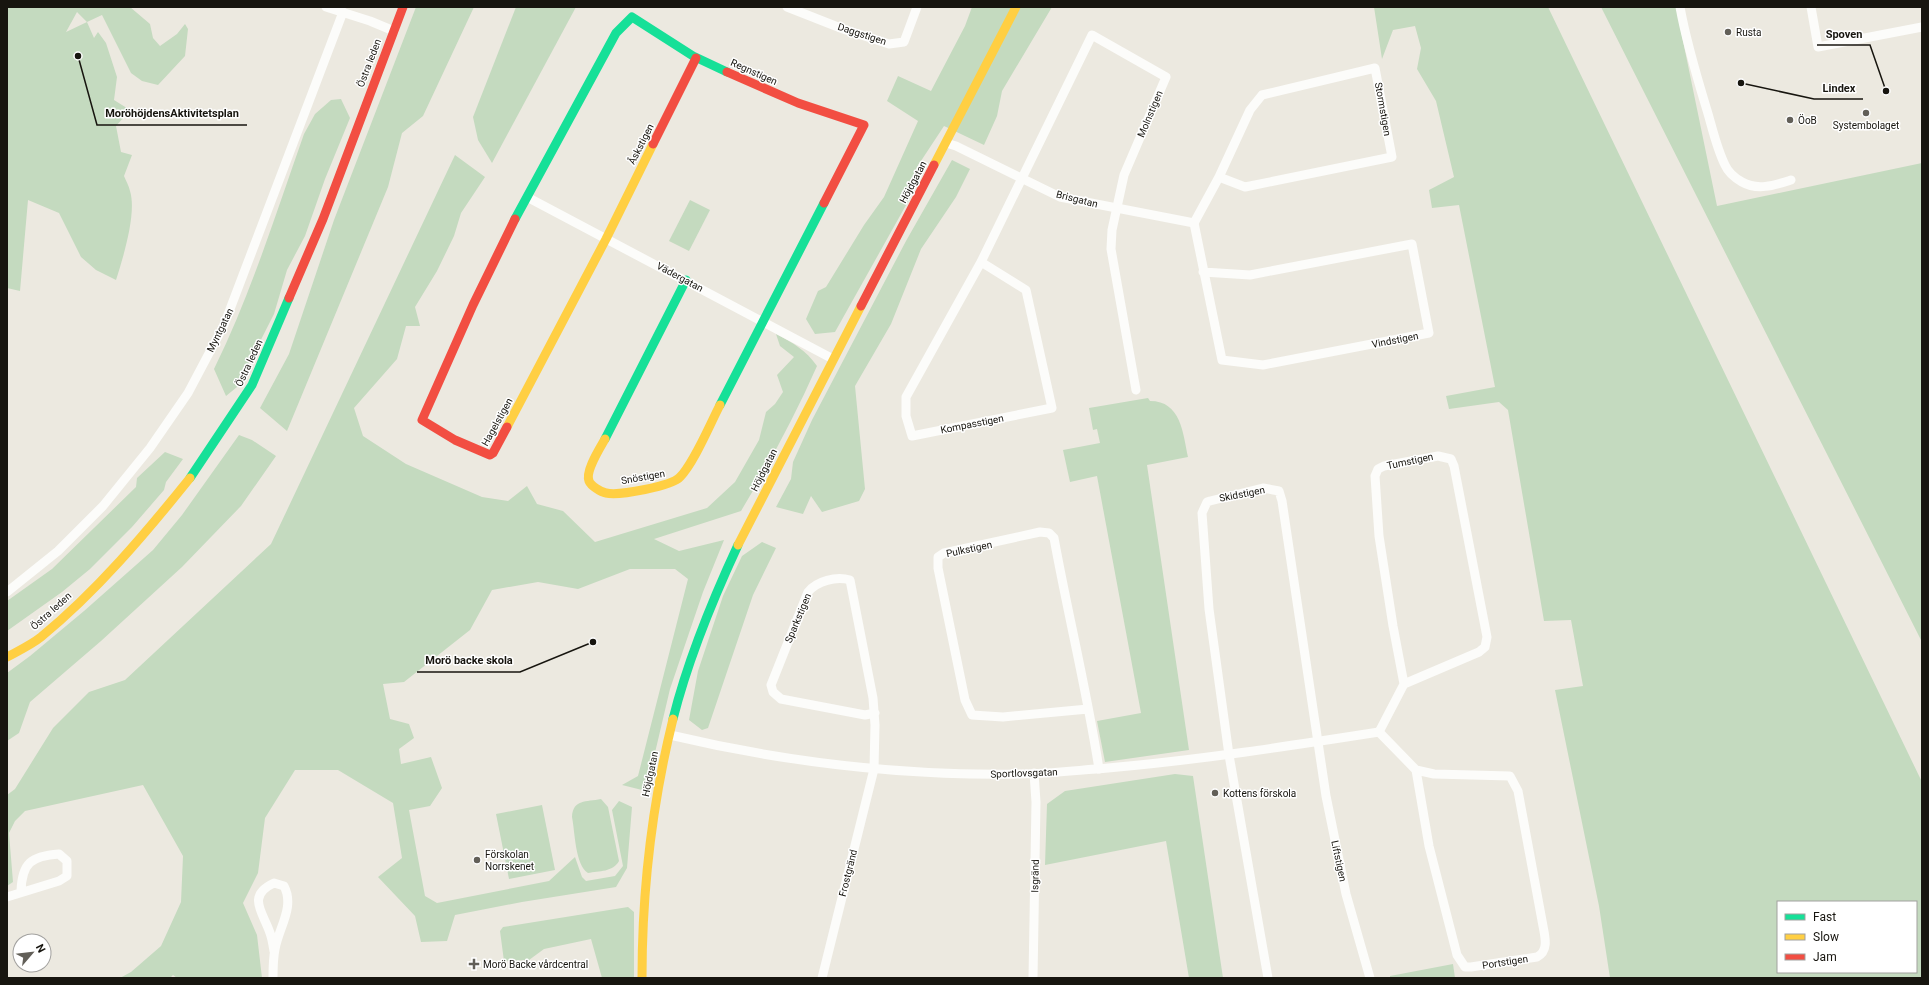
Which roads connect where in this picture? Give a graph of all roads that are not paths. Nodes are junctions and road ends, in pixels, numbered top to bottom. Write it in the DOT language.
graph roads {
  1 [pos="326,7"];
  2 [pos="403,7"];
  3 [pos="787,7"];
  4 [pos="917,7"];
  5 [pos="1016,7"];
  6 [pos="1680,7"];
  7 [pos="1811,7"];
  8 [pos="343,12"];
  9 [pos="1922,27"];
  10 [pos="394,30"];
  11 [pos="696,58"];
  12 [pos="946,143"];
  13 [pos="1219,177"];
  14 [pos="1021,178"];
  15 [pos="1791,180"];
  16 [pos="527,197"];
  17 [pos="1117,208"];
  18 [pos="1194,223"];
  19 [pos="606,239"];
  20 [pos="981,262"];
  21 [pos="1203,272"];
  22 [pos="686,280"];
  23 [pos="763,322"];
  24 [pos="833,359"];
  25 [pos="1136,390"];
  26 [pos="7,592"];
  27 [pos="7,658"];
  28 [pos="1404,684"];
  29 [pos="1088,708"];
  30 [pos="875,713"];
  31 [pos="1379,732"];
  32 [pos="670,735"];
  33 [pos="1318,742"];
  34 [pos="1229,755"];
  35 [pos="874,769"];
  36 [pos="1099,769"];
  37 [pos="1416,770"];
  38 [pos="1034,774"];
  39 [pos="21,892"];
  40 [pos="7,897"];
  41 [pos="274,951"];
  42 [pos="273,978"];
  43 [pos="642,978"];
  44 [pos="822,978"];
  45 [pos="1033,978"];
  46 [pos="1268,978"];
  47 [pos="1370,978"];
  1 -- 8 [label="street"];
  2 -- 10 [label="street, Östra leden"];
  3 -- 4 [label="street, Daggstigen"];
  5 -- 12 [label="street, Höjdgatan"];
  6 -- 15 [label="street"];
  7 -- 9 [label="street"];
  8 -- 10 [label="street"];
  8 -- 26 [label="street, Myntgatan"];
  10 -- 27 [label="street, Östra leden"];
  11 -- 16 [label="street, Regnstigen"];
  11 -- 19 [label="street, Åskstigen"];
  11 -- 23 [label="street, Regnstigen"];
  12 -- 14 [label="street, Brisgatan"];
  12 -- 24 [label="street, Höjdgatan"];
  13 -- 13 [label="street, Stormstigen"];
  13 -- 18 [label="street, Stormstigen"];
  14 -- 17 [label="street, Brisgatan"];
  14 -- 17 [label="street, Molnstigen"];
  14 -- 20 [label="street, Kompasstigen"];
  16 -- 19 [label="street, Vädergatan"];
  16 -- 19 [label="street, Hagelstigen"];
  17 -- 18 [label="street, Brisgatan"];
  17 -- 25 [label="street, Molnstigen"];
  18 -- 21 [label="street, Vindstigen"];
  19 -- 22 [label="street, Vädergatan"];
  20 -- 20 [label="street, Kompasstigen"];
  21 -- 21 [label="street, Vindstigen"];
  22 -- 23 [label="street, Vädergatan"];
  22 -- 23 [label="street, Snöstigen"];
  23 -- 24 [label="street, Vädergatan"];
  24 -- 32 [label="street, Höjdgatan"];
  28 -- 28 [label="street, Tumstigen"];
  28 -- 31 [label="street"];
  29 -- 29 [label="street, Pulkstigen"];
  29 -- 36 [label="street, Pulkstigen"];
  30 -- 30 [label="street, Sparkstigen"];
  30 -- 35 [label="street, Sparkstigen"];
  31 -- 33 [label="street, Sportlovsgatan"];
  31 -- 37 [label="street"];
  32 -- 35 [label="street, Sportlovsgatan"];
  32 -- 43 [label="street, Höjdgatan"];
  33 -- 34 [label="street, Sportlovsgatan"];
  33 -- 34 [label="street, Skidstigen"];
  33 -- 47 [label="street, Liftstigen"];
  34 -- 36 [label="street, Sportlovsgatan"];
  34 -- 46 [label="street"];
  35 -- 38 [label="street, Sportlovsgatan"];
  35 -- 44 [label="street, Frostgränd"];
  36 -- 38 [label="street, Sportlovsgatan"];
  37 -- 37 [label="street, Portstigen"];
  38 -- 45 [label="street, Isgränd"];
  39 -- 39 [label="street"];
  39 -- 40 [label="street"];
  41 -- 41 [label="street"];
  41 -- 42 [label="street"];
}
